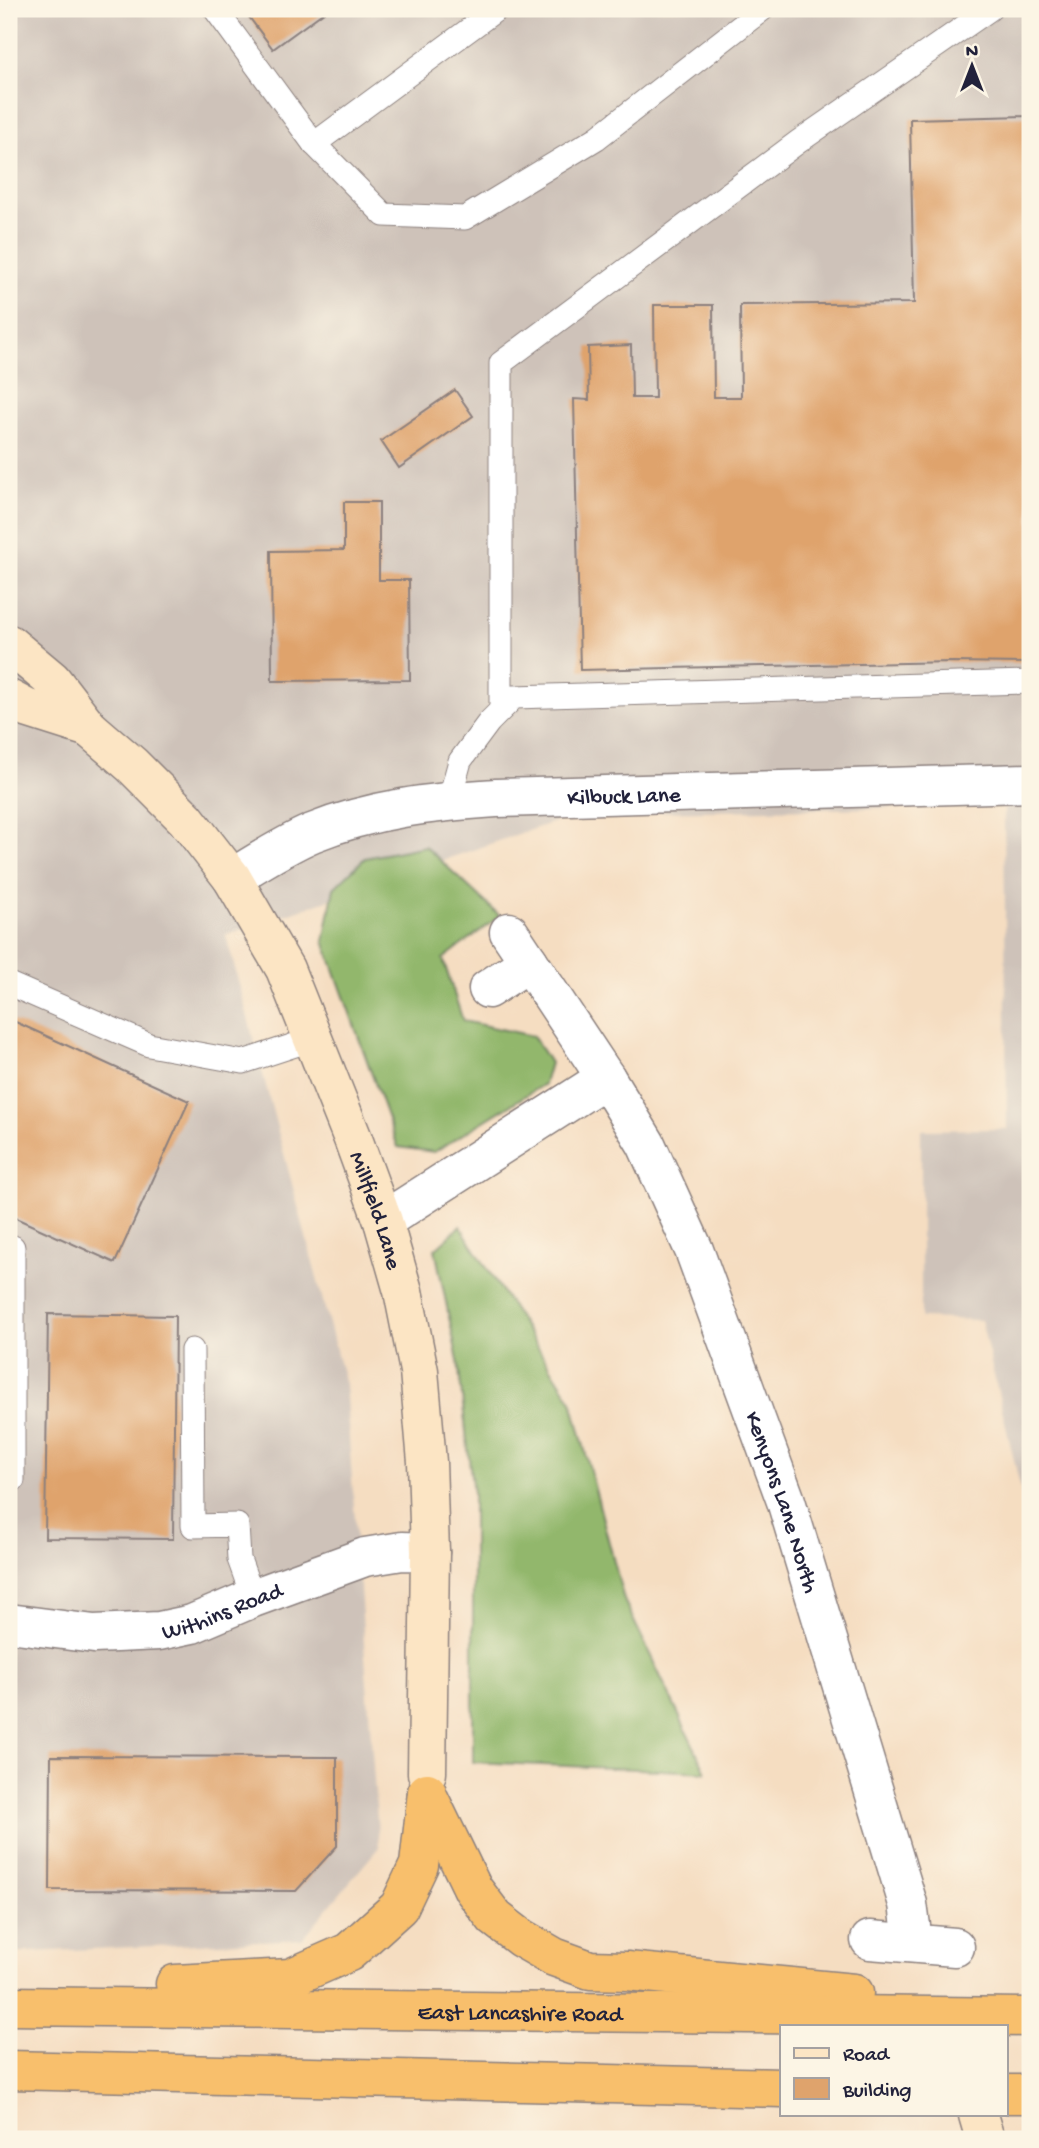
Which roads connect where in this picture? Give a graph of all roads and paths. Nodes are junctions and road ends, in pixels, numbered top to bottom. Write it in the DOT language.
graph roads {
  1 [pos="215,9"];
  2 [pos="497,9"];
  3 [pos="764,9"];
  4 [pos="990,9"];
  5 [pos="314,144"];
  6 [pos="9,644"];
  7 [pos="1030,682"];
  8 [pos="9,699"];
  9 [pos="501,709"];
  10 [pos="89,729"];
  11 [pos="1030,783"];
  12 [pos="449,801"];
  13 [pos="232,878"];
  14 [pos="9,984"];
  15 [pos="488,989"];
  16 [pos="313,1039"];
  17 [pos="606,1078"];
  18 [pos="383,1221"];
  19 [pos="9,1246"];
  20 [pos="192,1350"];
  21 [pos="13,1480"];
  22 [pos="430,1552"];
  23 [pos="253,1598"];
  24 [pos="9,1623"];
  25 [pos="427,1784"];
  26 [pos="870,1940"];
  27 [pos="911,1943"];
  28 [pos="955,1947"];
  29 [pos="9,1993"];
  30 [pos="9,2006"];
  31 [pos="1030,2010"];
  32 [pos="1030,2017"];
  33 [pos="9,2070"];
  34 [pos="780,2088"];
  35 [pos="1007,2094"];
  36 [pos="1030,2094"];
  37 [pos="978,2116"];
  38 [pos="985,2139"];
  1 -- 5 [label="lane"];
  2 -- 5 [label="lane"];
  3 -- 5 [label="lane"];
  4 -- 9 [label="lane"];
  6 -- 10 [label="street, Millfield Lane"];
  7 -- 9 [label="lane"];
  8 -- 10 [label="street, Millfield Lane"];
  9 -- 12 [label="lane"];
  10 -- 13 [label="street, Millfield Lane"];
  11 -- 12 [label="street, Kilbuck Lane"];
  12 -- 13 [label="street, Kilbuck Lane"];
  13 -- 16 [label="street, Millfield Lane"];
  14 -- 16 [label="lane"];
  15 -- 17 [label="street, Kenyons Lane North"];
  16 -- 18 [label="street, Millfield Lane"];
  17 -- 18 [label="street"];
  17 -- 27 [label="street, Kenyons Lane North"];
  18 -- 22 [label="street, Millfield Lane"];
  19 -- 21 [label="lane"];
  20 -- 23 [label="lane"];
  22 -- 23 [label="street, Withins Road"];
  22 -- 25 [label="street, Millfield Lane"];
  23 -- 24 [label="street, Withins Road"];
  25 -- 29 [label="highway"];
  25 -- 31 [label="highway"];
  26 -- 27 [label="street"];
  27 -- 28 [label="street"];
  30 -- 32 [label="highway, East Lancashire Road"];
  33 -- 34 [label="highway"];
  35 -- 36 [label="highway"];
  37 -- 38 [label="street"];
}
